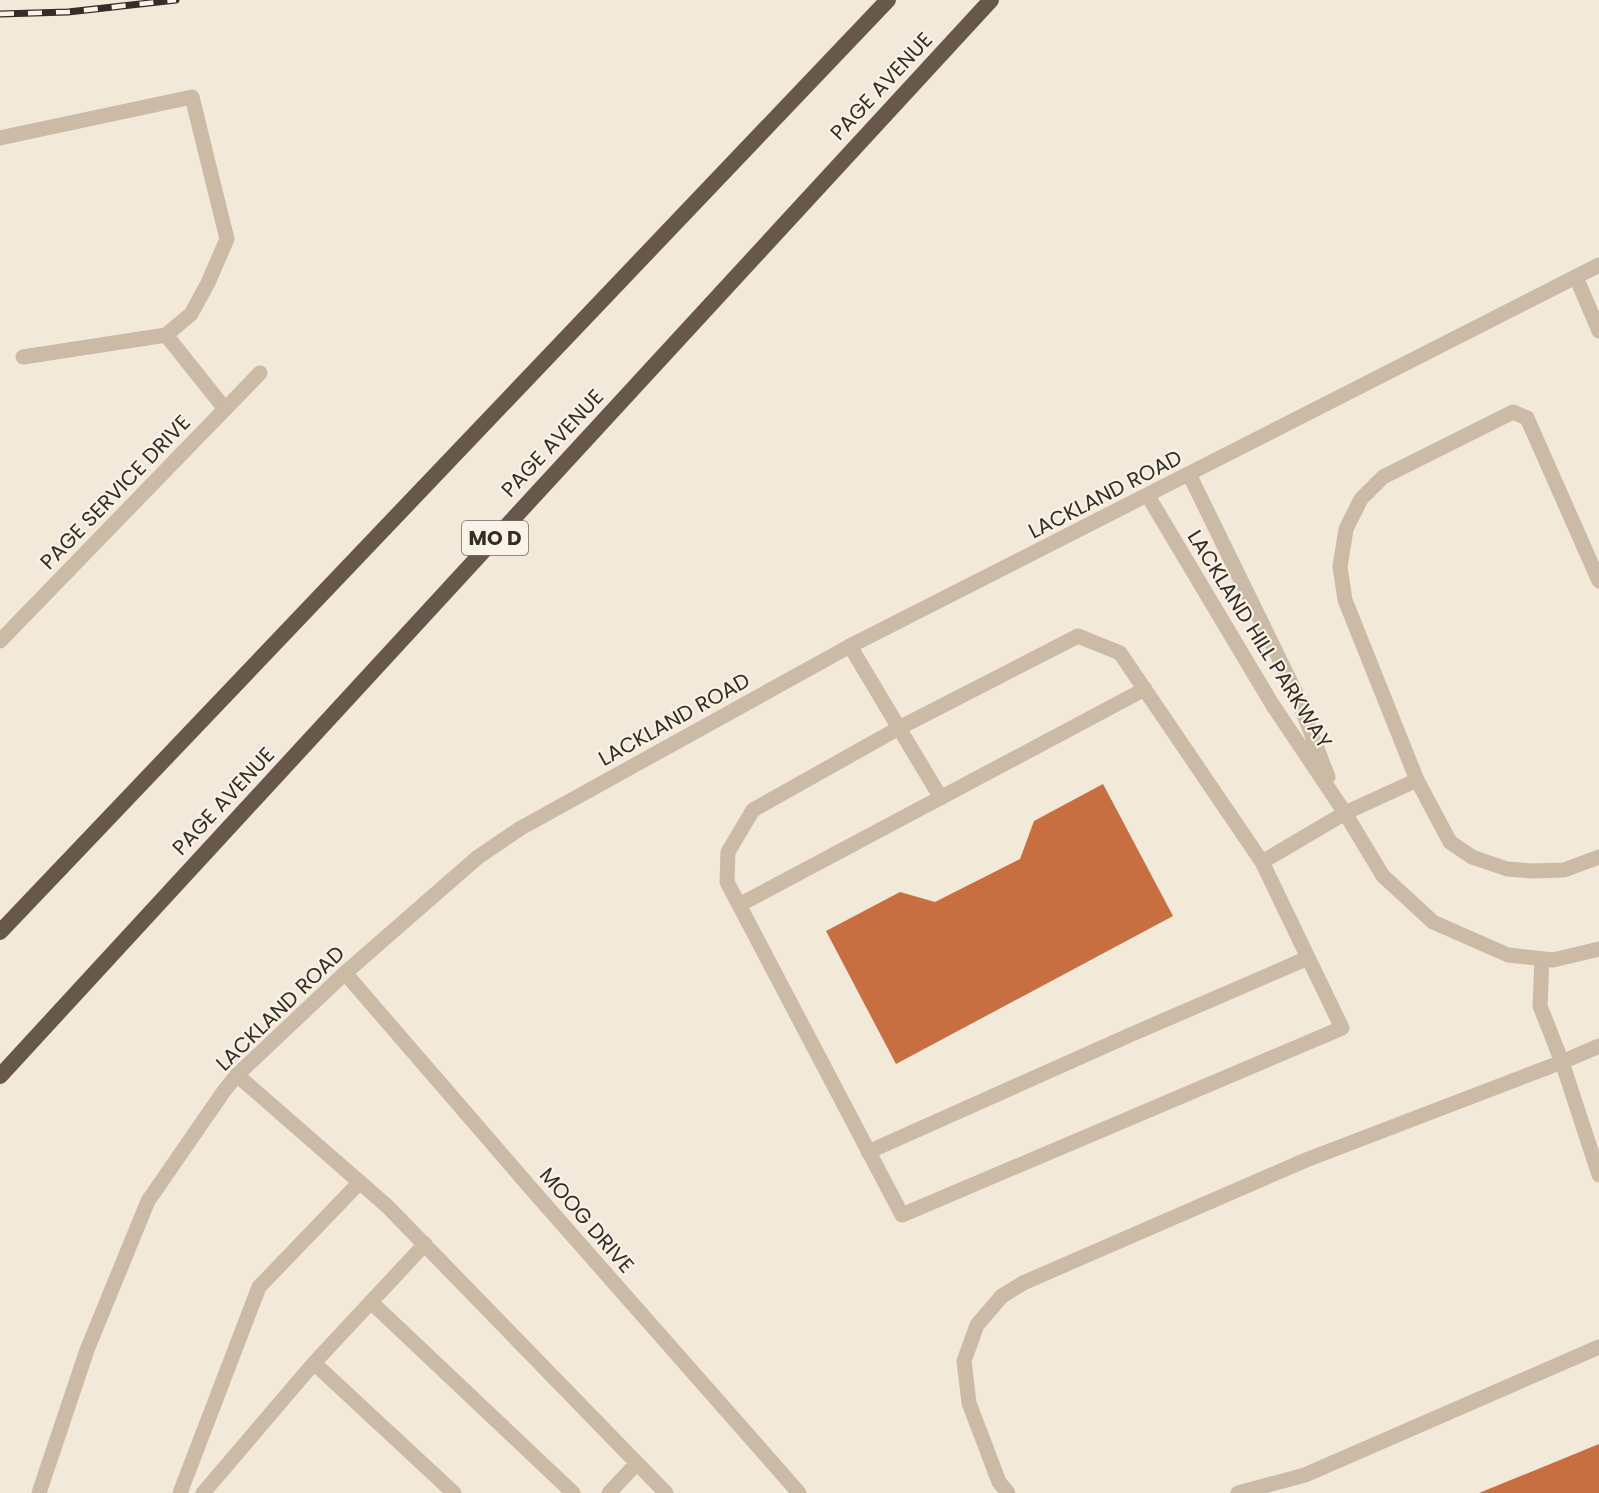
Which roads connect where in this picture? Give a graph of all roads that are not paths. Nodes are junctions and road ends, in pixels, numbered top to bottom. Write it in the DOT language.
graph roads {
  1 [pos="888,0"];
  2 [pos="991,0"];
  3 [pos="0,138"];
  4 [pos="1599,265"];
  5 [pos="1576,277"];
  6 [pos="1599,332"];
  7 [pos="166,335"];
  8 [pos="23,357"];
  9 [pos="260,373"];
  10 [pos="225,409"];
  11 [pos="1189,474"];
  12 [pos="1148,496"];
  13 [pos="1599,581"];
  14 [pos="0,641"];
  15 [pos="850,646"];
  16 [pos="1145,689"];
  17 [pos="899,728"];
  18 [pos="1417,780"];
  19 [pos="941,798"];
  20 [pos="1341,808"];
  21 [pos="1599,857"];
  22 [pos="1262,862"];
  23 [pos="739,905"];
  24 [pos="0,932"];
  25 [pos="1599,949"];
  26 [pos="1308,958"];
  27 [pos="1542,959"];
  28 [pos="345,973"];
  29 [pos="1599,1046"];
  30 [pos="1562,1062"];
  31 [pos="237,1075"];
  32 [pos="0,1076"];
  33 [pos="868,1152"];
  34 [pos="1599,1175"];
  35 [pos="360,1182"];
  36 [pos="425,1244"];
  37 [pos="371,1302"];
  38 [pos="1599,1347"];
  39 [pos="314,1363"];
  40 [pos="637,1463"];
  41 [pos="39,1493"];
  42 [pos="180,1493"];
  43 [pos="203,1493"];
  44 [pos="454,1493"];
  45 [pos="573,1493"];
  46 [pos="609,1493"];
  47 [pos="666,1493"];
  48 [pos="799,1493"];
  49 [pos="1008,1493"];
  50 [pos="1238,1493"];
  1 -- 24 [label="highway"];
  2 -- 32 [label="highway, PAGE AVENUE / MO D"];
  3 -- 7 [label="street"];
  4 -- 5 [label="street, LACKLAND ROAD"];
  5 -- 6 [label="street"];
  5 -- 11 [label="street, LACKLAND ROAD"];
  7 -- 8 [label="street"];
  7 -- 10 [label="street"];
  9 -- 10 [label="street, PAGE SERVICE DRIVE"];
  10 -- 14 [label="street, PAGE SERVICE DRIVE"];
  11 -- 12 [label="street, LACKLAND ROAD"];
  11 -- 20 [label="street, LACKLAND HILL PARKWAY"];
  12 -- 15 [label="street, LACKLAND ROAD"];
  12 -- 20 [label="street, LACKLAND HILL PARKWAY"];
  13 -- 18 [label="street"];
  15 -- 17 [label="street"];
  15 -- 28 [label="street, LACKLAND ROAD"];
  16 -- 17 [label="street"];
  16 -- 19 [label="street"];
  16 -- 22 [label="street"];
  17 -- 19 [label="street"];
  17 -- 23 [label="street"];
  18 -- 20 [label="street"];
  18 -- 21 [label="street"];
  19 -- 23 [label="street"];
  20 -- 22 [label="street"];
  20 -- 27 [label="street, LACKLAND HILL PARKWAY"];
  22 -- 26 [label="street"];
  23 -- 33 [label="street"];
  25 -- 27 [label="street, LACKLAND HILL PARKWAY"];
  26 -- 33 [label="street"];
  26 -- 33 [label="street"];
  27 -- 30 [label="street"];
  28 -- 31 [label="street, LACKLAND ROAD"];
  28 -- 48 [label="street, MOOG DRIVE"];
  29 -- 30 [label="street"];
  30 -- 34 [label="street"];
  30 -- 49 [label="street"];
  31 -- 35 [label="street"];
  31 -- 41 [label="street, LACKLAND ROAD"];
  35 -- 36 [label="street"];
  35 -- 42 [label="street"];
  36 -- 37 [label="street"];
  36 -- 40 [label="street"];
  37 -- 39 [label="street"];
  37 -- 45 [label="street"];
  38 -- 50 [label="street"];
  39 -- 43 [label="street"];
  39 -- 44 [label="street"];
  40 -- 46 [label="street"];
  40 -- 47 [label="street"];
}
